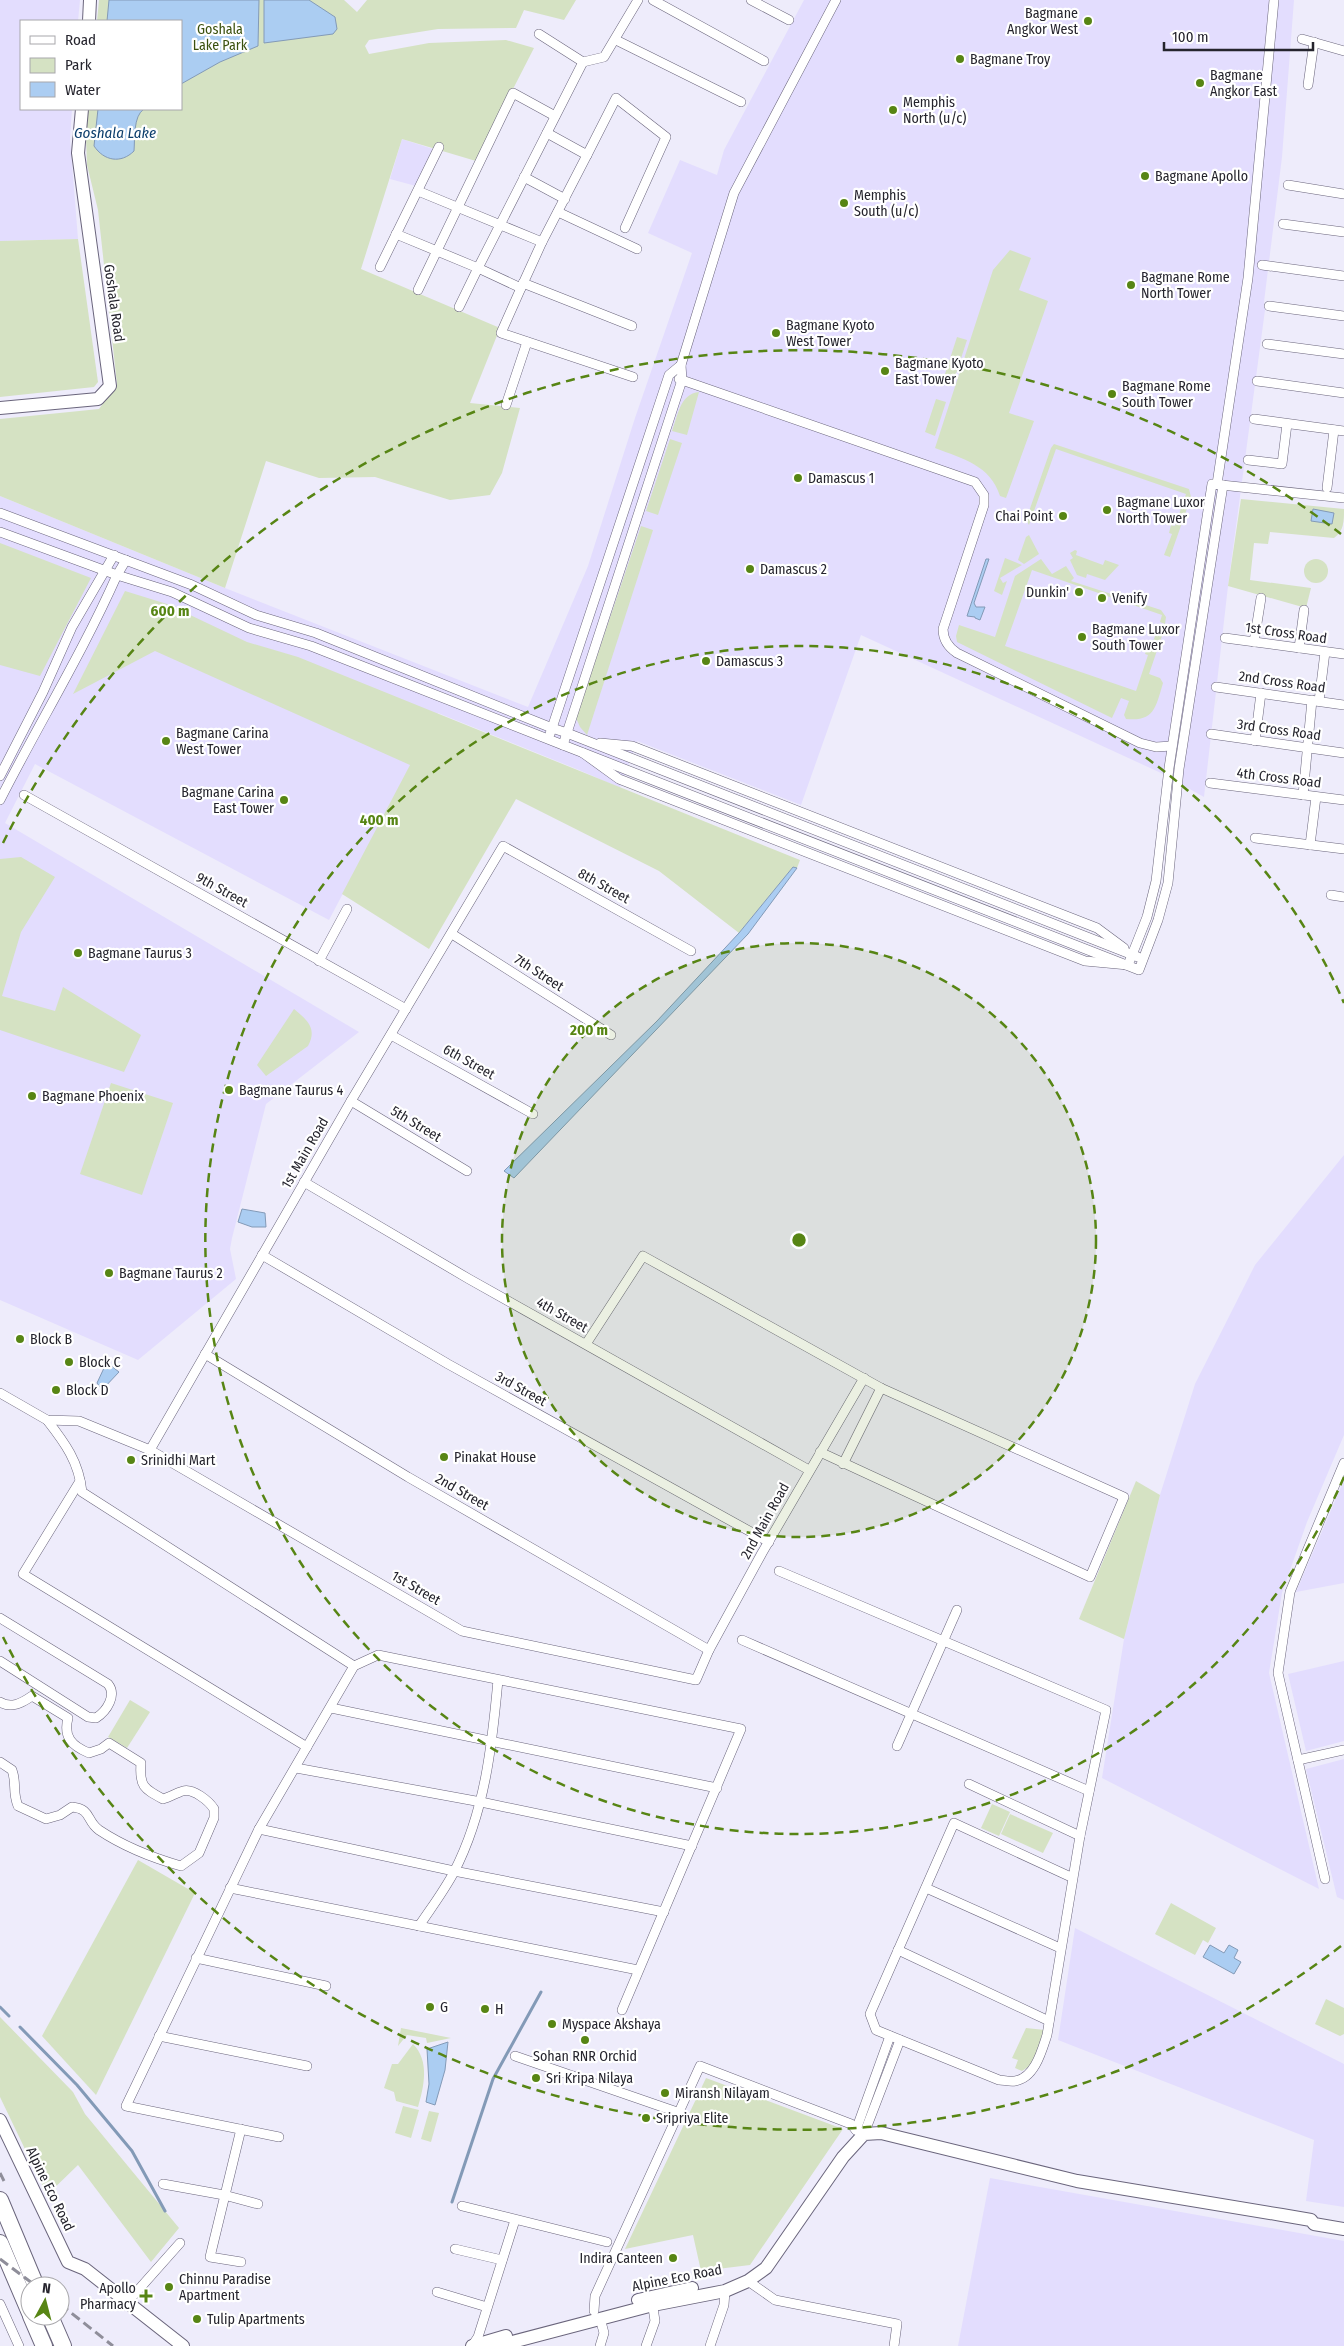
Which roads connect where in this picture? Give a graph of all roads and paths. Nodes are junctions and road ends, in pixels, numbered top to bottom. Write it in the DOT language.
graph roads {
  1 [pos="90,0"];
  2 [pos="638,0"];
  3 [pos="653,0"];
  4 [pos="751,0"];
  5 [pos="836,0"];
  6 [pos="1274,0"];
  7 [pos="89,20"];
  8 [pos="789,20"];
  9 [pos="539,34"];
  10 [pos="1302,39"];
  11 [pos="616,40"];
  12 [pos="1314,42"];
  13 [pos="1344,50"];
  14 [pos="764,61"];
  15 [pos="583,62"];
  16 [pos="1308,84"];
  17 [pos="741,102"];
  18 [pos="82,110"];
  19 [pos="555,116"];
  20 [pos="547,133"];
  21 [pos="438,147"];
  22 [pos="587,155"];
  23 [pos="524,177"];
  24 [pos="1288,185"];
  25 [pos="418,191"];
  26 [pos="1344,194"];
  27 [pos="564,199"];
  28 [pos="458,207"];
  29 [pos="558,212"];
  30 [pos="500,223"];
  31 [pos="1283,224"];
  32 [pos="625,228"];
  33 [pos="1344,232"];
  34 [pos="396,234"];
  35 [pos="542,242"];
  36 [pos="637,249"];
  37 [pos="437,250"];
  38 [pos="1262,265"];
  39 [pos="380,267"];
  40 [pos="478,268"];
  41 [pos="1344,276"];
  42 [pos="522,286"];
  43 [pos="418,290"];
  44 [pos="1269,306"];
  45 [pos="459,307"];
  46 [pos="1344,316"];
  47 [pos="632,326"];
  48 [pos="527,342"];
  49 [pos="1267,344"];
  50 [pos="1344,354"];
  51 [pos="681,365"];
  52 [pos="669,376"];
  53 [pos="633,377"];
  54 [pos="682,380"];
  55 [pos="1258,381"];
  56 [pos="1344,393"];
  57 [pos="506,404"];
  58 [pos="0,408"];
  59 [pos="1254,419"];
  60 [pos="1287,424"];
  61 [pos="1344,427"];
  62 [pos="1341,430"];
  63 [pos="1248,460"];
  64 [pos="1218,484"];
  65 [pos="1327,488"];
  66 [pos="1344,498"];
  67 [pos="0,513"];
  68 [pos="0,532"];
  69 [pos="114,555"];
  70 [pos="126,560"];
  71 [pos="104,570"];
  72 [pos="117,575"];
  73 [pos="1260,598"];
  74 [pos="1304,610"];
  75 [pos="1225,638"];
  76 [pos="1254,642"];
  77 [pos="1299,648"];
  78 [pos="1325,652"];
  79 [pos="1344,654"];
  80 [pos="1216,687"];
  81 [pos="1261,693"];
  82 [pos="1316,700"];
  83 [pos="1344,705"];
  84 [pos="552,728"];
  85 [pos="567,734"];
  86 [pos="1211,734"];
  87 [pos="548,738"];
  88 [pos="1255,740"];
  89 [pos="587,741"];
  90 [pos="563,745"];
  91 [pos="1172,746"];
  92 [pos="1308,748"];
  93 [pos="583,753"];
  94 [pos="1344,753"];
  95 [pos="0,776"];
  96 [pos="1210,783"];
  97 [pos="24,795"];
  98 [pos="1303,795"];
  99 [pos="1316,797"];
  100 [pos="0,800"];
  101 [pos="1344,800"];
  102 [pos="1255,838"];
  103 [pos="1310,845"];
  104 [pos="503,846"];
  105 [pos="1344,849"];
  106 [pos="1331,895"];
  107 [pos="1344,897"];
  108 [pos="348,910"];
  109 [pos="452,934"];
  110 [pos="691,951"];
  111 [pos="1133,954"];
  112 [pos="1144,959"];
  113 [pos="320,961"];
  114 [pos="1128,965"];
  115 [pos="406,1010"];
  116 [pos="391,1035"];
  117 [pos="611,1035"];
  118 [pos="351,1101"];
  119 [pos="533,1114"];
  120 [pos="467,1171"];
  121 [pos="304,1182"];
  122 [pos="262,1255"];
  123 [pos="586,1344"];
  124 [pos="205,1354"];
  125 [pos="864,1378"];
  126 [pos="882,1388"];
  127 [pos="0,1393"];
  128 [pos="47,1420"];
  129 [pos="150,1450"];
  130 [pos="820,1452"];
  131 [pos="1344,1463"];
  132 [pos="843,1464"];
  133 [pos="809,1470"];
  134 [pos="80,1481"];
  135 [pos="769,1542"];
  136 [pos="779,1571"];
  137 [pos="957,1610"];
  138 [pos="0,1618"];
  139 [pos="742,1640"];
  140 [pos="943,1641"];
  141 [pos="709,1650"];
  142 [pos="0,1661"];
  143 [pos="354,1666"];
  144 [pos="498,1680"];
  145 [pos="696,1680"];
  146 [pos="56,1697"];
  147 [pos="0,1702"];
  148 [pos="51,1707"];
  149 [pos="331,1708"];
  150 [pos="911,1714"];
  151 [pos="493,1742"];
  152 [pos="897,1746"];
  153 [pos="308,1747"];
  154 [pos="1344,1750"];
  155 [pos="1298,1760"];
  156 [pos="0,1762"];
  157 [pos="296,1768"];
  158 [pos="968,1784"];
  159 [pos="716,1788"];
  160 [pos="1089,1791"];
  161 [pos="481,1802"];
  162 [pos="259,1829"];
  163 [pos="1080,1836"];
  164 [pos="692,1846"];
  165 [pos="454,1872"];
  166 [pos="1073,1878"];
  167 [pos="1325,1880"];
  168 [pos="230,1888"];
  169 [pos="926,1888"];
  170 [pos="664,1912"];
  171 [pos="419,1926"];
  172 [pos="1060,1948"];
  173 [pos="898,1950"];
  174 [pos="196,1958"];
  175 [pos="638,1970"];
  176 [pos="326,1986"];
  177 [pos="622,2010"];
  178 [pos="1049,2021"];
  179 [pos="159,2036"];
  180 [pos="890,2036"];
  181 [pos="900,2040"];
  182 [pos="515,2056"];
  183 [pos="307,2066"];
  184 [pos="883,2074"];
  185 [pos="680,2113"];
  186 [pos="0,2120"];
  187 [pos="240,2129"];
  188 [pos="860,2132"];
  189 [pos="279,2137"];
  190 [pos="163,2184"];
  191 [pos="224,2194"];
  192 [pos="0,2200"];
  193 [pos="258,2204"];
  194 [pos="462,2206"];
  195 [pos="515,2220"];
  196 [pos="1311,2220"];
  197 [pos="1344,2220"];
  198 [pos="1344,2229"];
  199 [pos="180,2242"];
  200 [pos="607,2242"];
  201 [pos="0,2243"];
  202 [pos="455,2249"];
  203 [pos="502,2260"];
  204 [pos="241,2262"];
  205 [pos="32,2276"];
  206 [pos="736,2286"];
  207 [pos="20,2289"];
  208 [pos="437,2292"];
  209 [pos="652,2301"];
  210 [pos="0,2304"];
  211 [pos="126,2304"];
  212 [pos="487,2307"];
  213 [pos="597,2315"];
  214 [pos="36,2326"];
  215 [pos="54,2326"];
  216 [pos="501,2345"];
  217 [pos="19,2346"];
  218 [pos="44,2346"];
  219 [pos="63,2346"];
  220 [pos="177,2346"];
  221 [pos="183,2346"];
  222 [pos="472,2346"];
  223 [pos="600,2346"];
  224 [pos="646,2346"];
  225 [pos="710,2346"];
  226 [pos="894,2346"];
  1 -- 7 [label="street"];
  2 -- 11 [label="street"];
  3 -- 14 [label="street"];
  4 -- 8 [label="street"];
  5 -- 51 [label="street"];
  6 -- 64 [label="street"];
  9 -- 15 [label="street"];
  10 -- 12 [label="street"];
  11 -- 15 [label="street"];
  11 -- 17 [label="street"];
  12 -- 13 [label="street"];
  12 -- 16 [label="street"];
  15 -- 19 [label="street"];
  18 -- 58 [label="street, Goshala Road"];
  19 -- 20 [label="street"];
  19 -- 28 [label="street"];
  20 -- 22 [label="street"];
  20 -- 23 [label="street"];
  21 -- 25 [label="street"];
  22 -- 27 [label="street"];
  22 -- 32 [label="street"];
  23 -- 27 [label="street"];
  23 -- 30 [label="street"];
  24 -- 26 [label="street"];
  25 -- 28 [label="street"];
  25 -- 34 [label="street"];
  27 -- 29 [label="street"];
  28 -- 30 [label="street"];
  28 -- 37 [label="street"];
  29 -- 35 [label="street"];
  29 -- 36 [label="street"];
  30 -- 35 [label="street"];
  30 -- 40 [label="street"];
  31 -- 33 [label="street"];
  34 -- 37 [label="street"];
  34 -- 39 [label="street"];
  35 -- 42 [label="street"];
  37 -- 40 [label="street"];
  37 -- 43 [label="street"];
  38 -- 41 [label="street"];
  40 -- 42 [label="street"];
  40 -- 45 [label="street"];
  42 -- 47 [label="street"];
  42 -- 48 [label="street"];
  44 -- 46 [label="street"];
  48 -- 53 [label="street"];
  48 -- 57 [label="street"];
  49 -- 50 [label="street"];
  51 -- 52 [label="street"];
  51 -- 54 [label="street"];
  52 -- 54 [label="street"];
  52 -- 84 [label="street"];
  54 -- 85 [label="street"];
  54 -- 91 [label="street"];
  55 -- 56 [label="street"];
  59 -- 60 [label="street"];
  60 -- 62 [label="street"];
  60 -- 63 [label="street"];
  61 -- 62 [label="street"];
  62 -- 65 [label="street"];
  64 -- 66 [label="street"];
  64 -- 91 [label="street"];
  64 -- 112 [label="street"];
  67 -- 69 [label="street"];
  68 -- 71 [label="street"];
  69 -- 70 [label="street"];
  69 -- 71 [label="street"];
  70 -- 72 [label="street"];
  70 -- 84 [label="street"];
  71 -- 72 [label="street"];
  71 -- 95 [label="street"];
  72 -- 87 [label="street"];
  72 -- 100 [label="street"];
  73 -- 76 [label="street"];
  74 -- 77 [label="street"];
  75 -- 76 [label="street, 1st Cross Road"];
  76 -- 77 [label="street, 1st Cross Road"];
  77 -- 78 [label="street, 1st Cross Road"];
  78 -- 79 [label="street, 1st Cross Road"];
  78 -- 82 [label="street"];
  80 -- 81 [label="street, 2nd Cross Road"];
  81 -- 82 [label="street, 2nd Cross Road"];
  81 -- 88 [label="street"];
  82 -- 83 [label="street, 2nd Cross Road"];
  82 -- 92 [label="street"];
  84 -- 85 [label="street"];
  84 -- 87 [label="street"];
  85 -- 89 [label="street"];
  85 -- 90 [label="street"];
  86 -- 88 [label="street, 3rd Cross Road"];
  87 -- 90 [label="street"];
  88 -- 92 [label="street, 3rd Cross Road"];
  89 -- 111 [label="street"];
  89 -- 111 [label="street"];
  90 -- 93 [label="street"];
  91 -- 111 [label="street"];
  92 -- 94 [label="street, 3rd Cross Road"];
  92 -- 98 [label="street"];
  93 -- 114 [label="street"];
  93 -- 114 [label="street"];
  96 -- 98 [label="street, 4th Cross Road"];
  97 -- 113 [label="street, 9th Street"];
  98 -- 99 [label="street, 4th Cross Road"];
  99 -- 101 [label="street, 4th Cross Road"];
  99 -- 103 [label="street"];
  102 -- 103 [label="street"];
  103 -- 105 [label="street"];
  104 -- 109 [label="street, 1st Main Road"];
  104 -- 110 [label="street, 8th Street"];
  106 -- 107 [label="street"];
  108 -- 113 [label="street"];
  109 -- 115 [label="street, 1st Main Road"];
  109 -- 117 [label="street, 7th Street"];
  111 -- 112 [label="street"];
  111 -- 114 [label="street"];
  112 -- 114 [label="street"];
  113 -- 115 [label="street, 9th Street"];
  115 -- 116 [label="street, 1st Main Road"];
  116 -- 118 [label="street, 1st Main Road"];
  116 -- 119 [label="street, 6th Street"];
  118 -- 120 [label="street, 5th Street"];
  118 -- 121 [label="street, 1st Main Road"];
  121 -- 122 [label="street, 1st Main Road"];
  121 -- 123 [label="street, 4th Street"];
  122 -- 124 [label="street, 1st Main Road"];
  122 -- 135 [label="street, 3rd Street"];
  123 -- 125 [label="street"];
  123 -- 133 [label="street, 4th Street"];
  124 -- 129 [label="street, 1st Main Road"];
  124 -- 141 [label="street, 2nd Street"];
  125 -- 126 [label="street"];
  125 -- 130 [label="street, 2nd Main Road"];
  126 -- 132 [label="street"];
  126 -- 132 [label="street"];
  127 -- 128 [label="street"];
  128 -- 129 [label="street, 1st Street"];
  128 -- 134 [label="street"];
  129 -- 145 [label="street, 1st Street"];
  130 -- 132 [label="street"];
  130 -- 133 [label="street, 2nd Main Road"];
  131 -- 155 [label="street"];
  133 -- 135 [label="street, 2nd Main Road"];
  134 -- 143 [label="street"];
  134 -- 153 [label="street"];
  135 -- 141 [label="street, 2nd Main Road"];
  136 -- 140 [label="street"];
  137 -- 140 [label="street"];
  138 -- 146 [label="street"];
  139 -- 150 [label="street"];
  140 -- 150 [label="street"];
  140 -- 160 [label="street"];
  141 -- 145 [label="street, 2nd Main Road"];
  142 -- 146 [label="street"];
  143 -- 144 [label="street"];
  143 -- 149 [label="street"];
  144 -- 151 [label="street"];
  144 -- 159 [label="street"];
  146 -- 148 [label="street"];
  147 -- 148 [label="street"];
  148 -- 156 [label="street"];
  149 -- 151 [label="street"];
  149 -- 153 [label="street"];
  150 -- 152 [label="street"];
  150 -- 160 [label="street"];
  151 -- 159 [label="street"];
  151 -- 161 [label="street"];
  153 -- 157 [label="street"];
  154 -- 155 [label="street"];
  155 -- 167 [label="street"];
  157 -- 161 [label="street"];
  157 -- 162 [label="street"];
  158 -- 163 [label="street"];
  159 -- 164 [label="street"];
  160 -- 163 [label="street"];
  161 -- 164 [label="street"];
  161 -- 165 [label="street"];
  162 -- 165 [label="street"];
  162 -- 168 [label="street"];
  163 -- 166 [label="street"];
  164 -- 170 [label="street"];
  165 -- 170 [label="street"];
  165 -- 171 [label="street"];
  166 -- 169 [label="street"];
  166 -- 172 [label="street"];
  168 -- 171 [label="street"];
  168 -- 174 [label="street"];
  169 -- 172 [label="street"];
  169 -- 173 [label="street"];
  170 -- 175 [label="street"];
  171 -- 175 [label="street"];
  172 -- 178 [label="street"];
  173 -- 178 [label="street"];
  173 -- 180 [label="street"];
  174 -- 176 [label="street"];
  174 -- 179 [label="street"];
  175 -- 177 [label="street"];
  178 -- 181 [label="street"];
  179 -- 183 [label="street"];
  179 -- 187 [label="street"];
  180 -- 181 [label="street"];
  180 -- 184 [label="street"];
  181 -- 184 [label="street"];
  182 -- 185 [label="street"];
  184 -- 188 [label="street"];
  185 -- 188 [label="street"];
  185 -- 213 [label="street"];
  186 -- 211 [label="street, Alpine Eco Road"];
  187 -- 189 [label="street"];
  187 -- 191 [label="street"];
  188 -- 196 [label="street"];
  188 -- 206 [label="street"];
  190 -- 191 [label="street"];
  191 -- 193 [label="street"];
  191 -- 204 [label="street"];
  192 -- 205 [label="highway"];
  194 -- 195 [label="street"];
  195 -- 200 [label="street"];
  195 -- 203 [label="street"];
  196 -- 197 [label="street"];
  196 -- 198 [label="street"];
  199 -- 211 [label="street"];
  201 -- 207 [label="highway"];
  202 -- 203 [label="street"];
  203 -- 212 [label="street"];
  206 -- 209 [label="street, Alpine Eco Road"];
  206 -- 225 [label="street"];
  206 -- 226 [label="street"];
  208 -- 212 [label="street"];
  209 -- 213 [label="street, Alpine Eco Road"];
  209 -- 224 [label="street"];
  210 -- 217 [label="street"];
  211 -- 220 [label="street, Alpine Eco Road"];
  211 -- 221 [label="street, Alpine Eco Road"];
  212 -- 222 [label="street"];
  213 -- 216 [label="street, Alpine Eco Road"];
  213 -- 222 [label="street, Alpine Eco Road"];
  213 -- 223 [label="street"];
  214 -- 218 [label="highway"];
  215 -- 219 [label="highway"];
}
